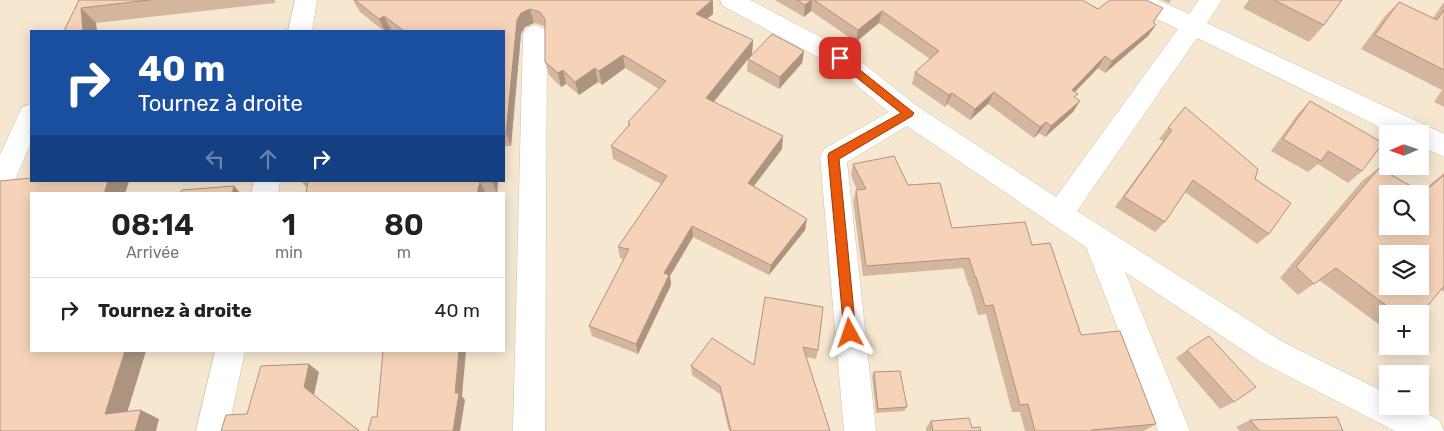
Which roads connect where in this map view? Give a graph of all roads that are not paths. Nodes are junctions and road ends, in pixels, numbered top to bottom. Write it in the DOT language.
graph roads {
  1 [pos="306,0"];
  2 [pos="730,0"];
  3 [pos="1138,0"];
  4 [pos="1211,0"];
  5 [pos="1193,27"];
  6 [pos="300,30"];
  7 [pos="535,34"];
  8 [pos="908,113"];
  9 [pos="30,116"];
  10 [pos="1400,125"];
  11 [pos="1429,139"];
  12 [pos="1444,146"];
  13 [pos="0,185"];
  14 [pos="1060,214"];
  15 [pos="1097,239"];
  16 [pos="230,352"];
  17 [pos="212,431"];
  18 [pos="529,431"];
  19 [pos="860,431"];
  20 [pos="1174,431"];
  21 [pos="1428,431"];
  1 -- 6 [label="street"];
  2 -- 8 [label="street"];
  3 -- 5 [label="street"];
  4 -- 5 [label="street"];
  5 -- 10 [label="street"];
  5 -- 14 [label="street"];
  7 -- 18 [label="street"];
  8 -- 14 [label="street"];
  8 -- 19 [label="street"];
  9 -- 13 [label="street"];
  11 -- 12 [label="street"];
  14 -- 15 [label="street"];
  15 -- 20 [label="street"];
  15 -- 21 [label="street"];
  16 -- 17 [label="street"];
}
